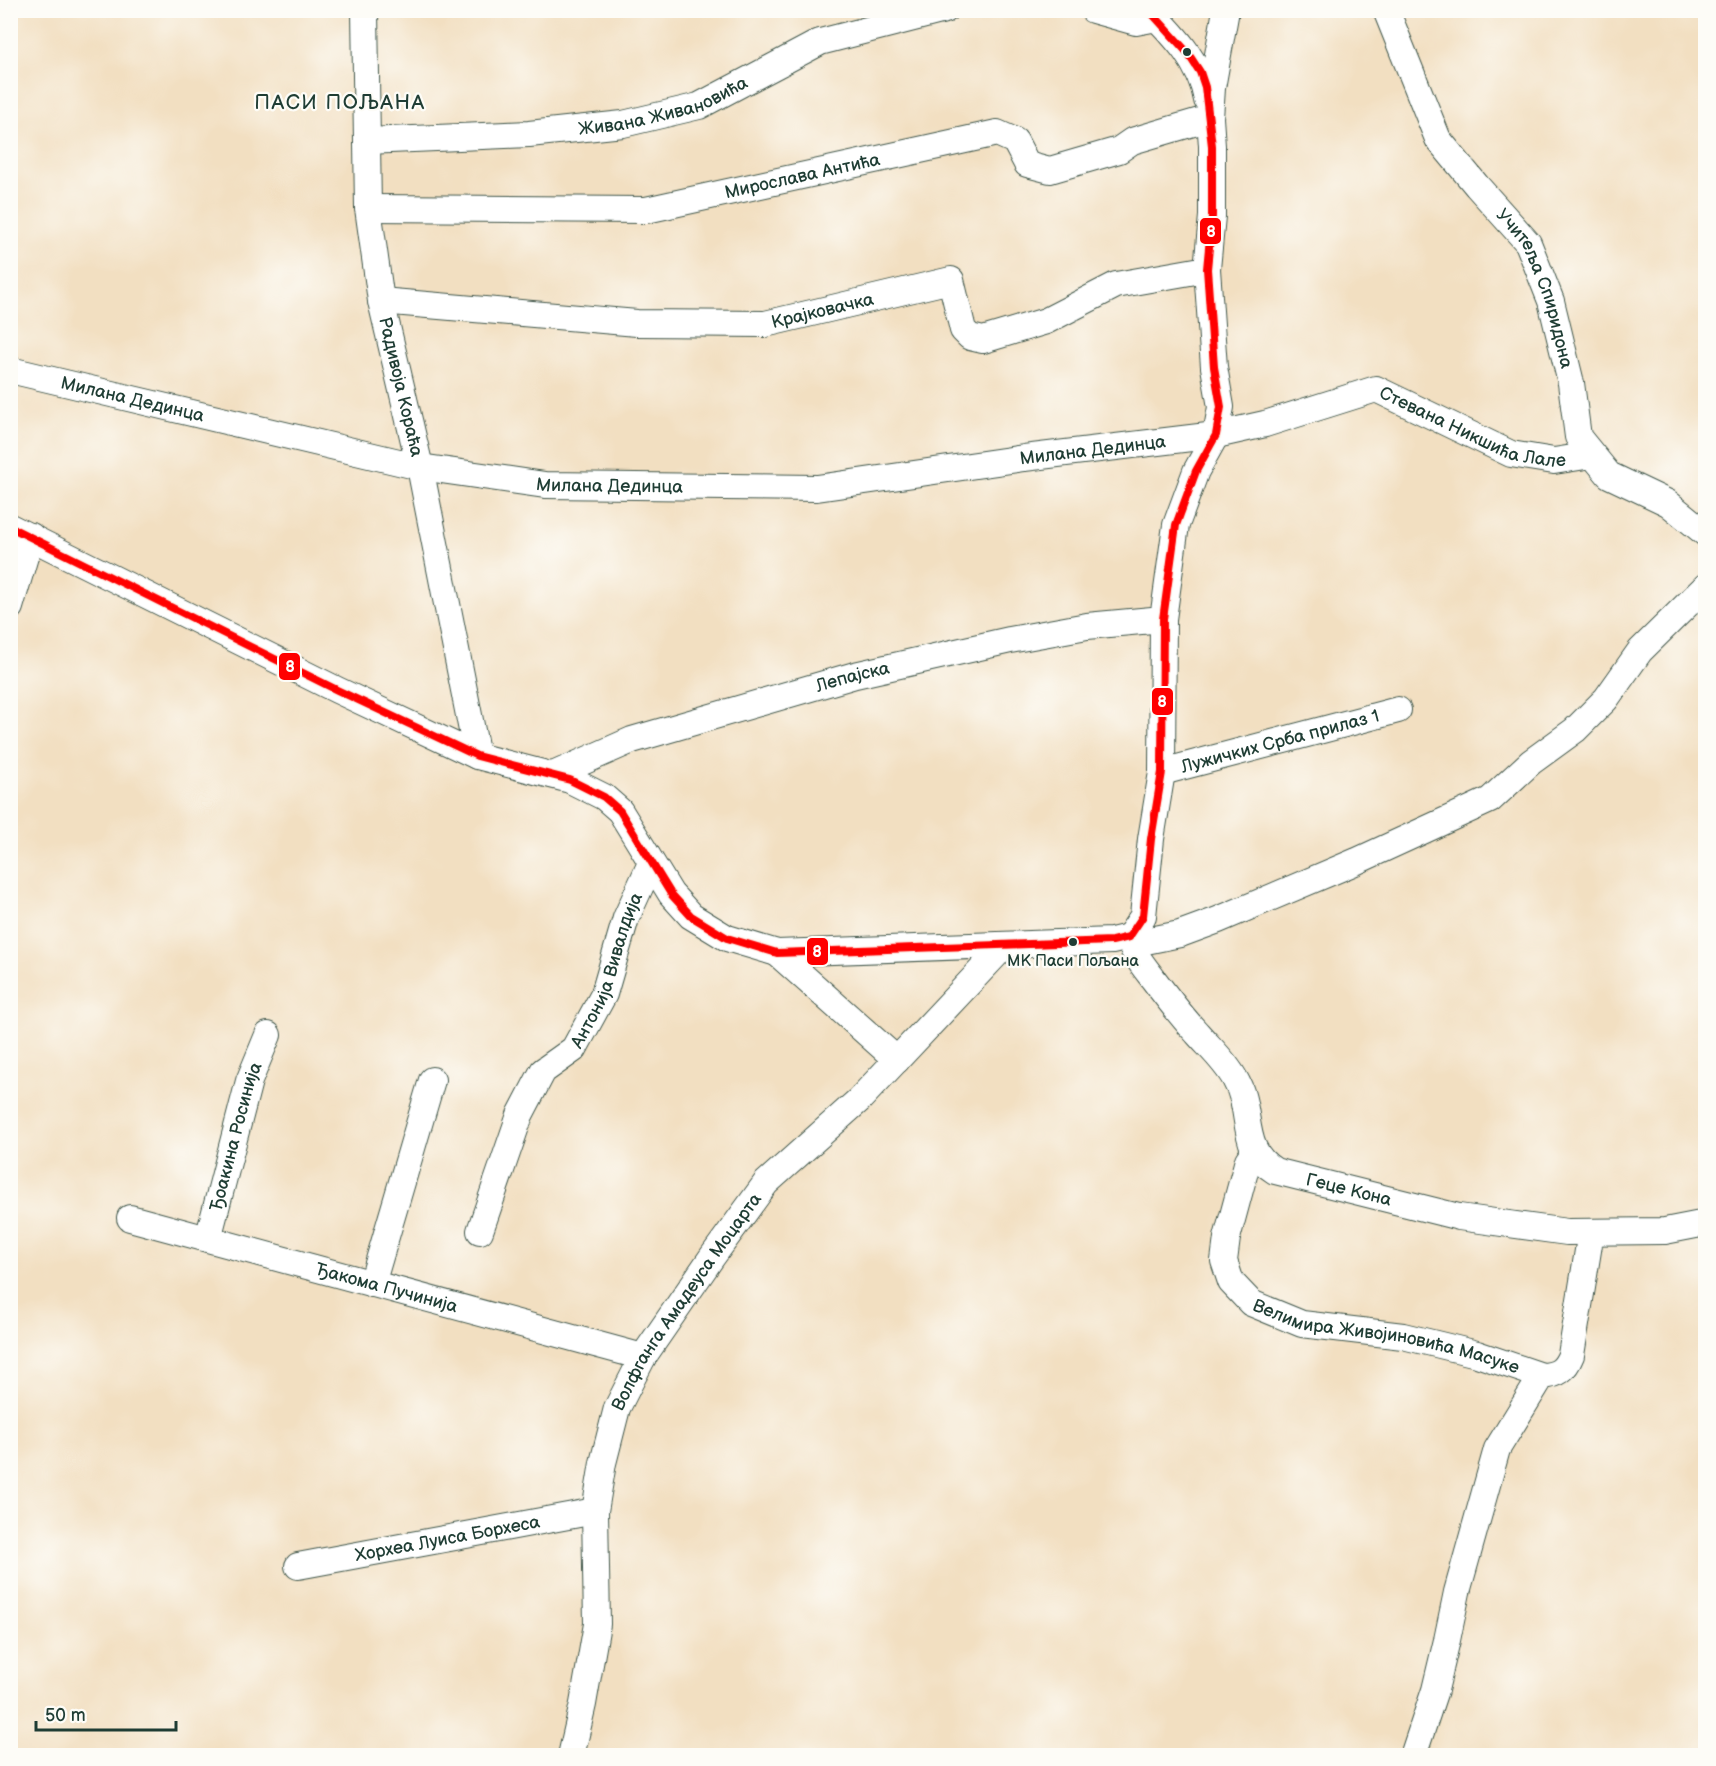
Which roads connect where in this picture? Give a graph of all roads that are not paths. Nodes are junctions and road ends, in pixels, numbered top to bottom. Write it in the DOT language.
graph roads {
  1 [pos="365,10"];
  2 [pos="945,10"];
  3 [pos="1093,10"];
  4 [pos="1226,10"];
  5 [pos="1386,10"];
  6 [pos="1153,14"];
  7 [pos="1210,118"];
  8 [pos="367,141"];
  9 [pos="368,207"];
  10 [pos="1207,269"];
  11 [pos="381,301"];
  12 [pos="10,370"];
  13 [pos="1216,435"];
  14 [pos="1593,455"];
  15 [pos="420,467"];
  16 [pos="21,532"];
  17 [pos="1706,534"];
  18 [pos="1706,586"];
  19 [pos="10,607"];
  20 [pos="1163,619"];
  21 [pos="1398,710"];
  22 [pos="477,756"];
  23 [pos="1162,772"];
  24 [pos="553,775"];
  25 [pos="651,863"];
  26 [pos="1130,940"];
  27 [pos="1004,946"];
  28 [pos="777,953"];
  29 [pos="268,1035"];
  30 [pos="897,1060"];
  31 [pos="432,1080"];
  32 [pos="1254,1150"];
  33 [pos="130,1218"];
  34 [pos="1706,1223"];
  35 [pos="480,1231"];
  36 [pos="1591,1232"];
  37 [pos="207,1239"];
  38 [pos="372,1284"];
  39 [pos="643,1357"];
  40 [pos="1542,1376"];
  41 [pos="595,1511"];
  42 [pos="298,1566"];
  43 [pos="571,1755"];
  44 [pos="1413,1755"];
  1 -- 8 [label="street, Радивоја Кораћа"];
  2 -- 8 [label="street, Живана Живановића"];
  3 -- 6 [label="street"];
  4 -- 7 [label="street"];
  5 -- 14 [label="street, Учитеља Спиридона"];
  6 -- 7 [label="street"];
  7 -- 9 [label="street, Мирослава Антића"];
  7 -- 10 [label="street"];
  8 -- 9 [label="street, Радивоја Кораћа"];
  9 -- 11 [label="street, Радивоја Кораћа"];
  10 -- 11 [label="street, Крајковачка"];
  10 -- 13 [label="street"];
  11 -- 15 [label="street, Радивоја Кораћа"];
  12 -- 15 [label="street, Милана Дединца"];
  13 -- 14 [label="street, Стевана Никшића Лале"];
  13 -- 15 [label="street, Милана Дединца"];
  13 -- 20 [label="street"];
  14 -- 17 [label="street, Учитеља Спиридона"];
  15 -- 22 [label="street, Радивоја Кораћа"];
  16 -- 19 [label="street"];
  16 -- 22 [label="street"];
  18 -- 26 [label="street"];
  20 -- 23 [label="street"];
  20 -- 24 [label="street, Лепајска"];
  21 -- 23 [label="street, Лужичких Срба прилаз 1"];
  22 -- 24 [label="street"];
  23 -- 26 [label="street"];
  24 -- 25 [label="street"];
  25 -- 28 [label="street"];
  25 -- 35 [label="street, Антонија Вивалдија"];
  26 -- 27 [label="street"];
  26 -- 32 [label="street"];
  27 -- 28 [label="street"];
  27 -- 30 [label="street, Волфганга Амадеуса Моцарта"];
  28 -- 30 [label="street"];
  29 -- 37 [label="street, Ђоакина Росинија"];
  30 -- 39 [label="street, Волфганга Амадеуса Моцарта"];
  31 -- 38 [label="street"];
  32 -- 36 [label="street, Геце Кона"];
  32 -- 40 [label="street, Велимира Живојиновића Масуке"];
  33 -- 37 [label="street, Ђакома Пучинија"];
  34 -- 36 [label="street, Геце Кона"];
  36 -- 40 [label="street"];
  37 -- 38 [label="street, Ђакома Пучинија"];
  38 -- 39 [label="street, Ђакома Пучинија"];
  39 -- 41 [label="street, Волфганга Амадеуса Моцарта"];
  40 -- 44 [label="street"];
  41 -- 42 [label="street, Хорхеа Луиса Борхеса"];
  41 -- 43 [label="street, Волфганга Амадеуса Моцарта"];
}
